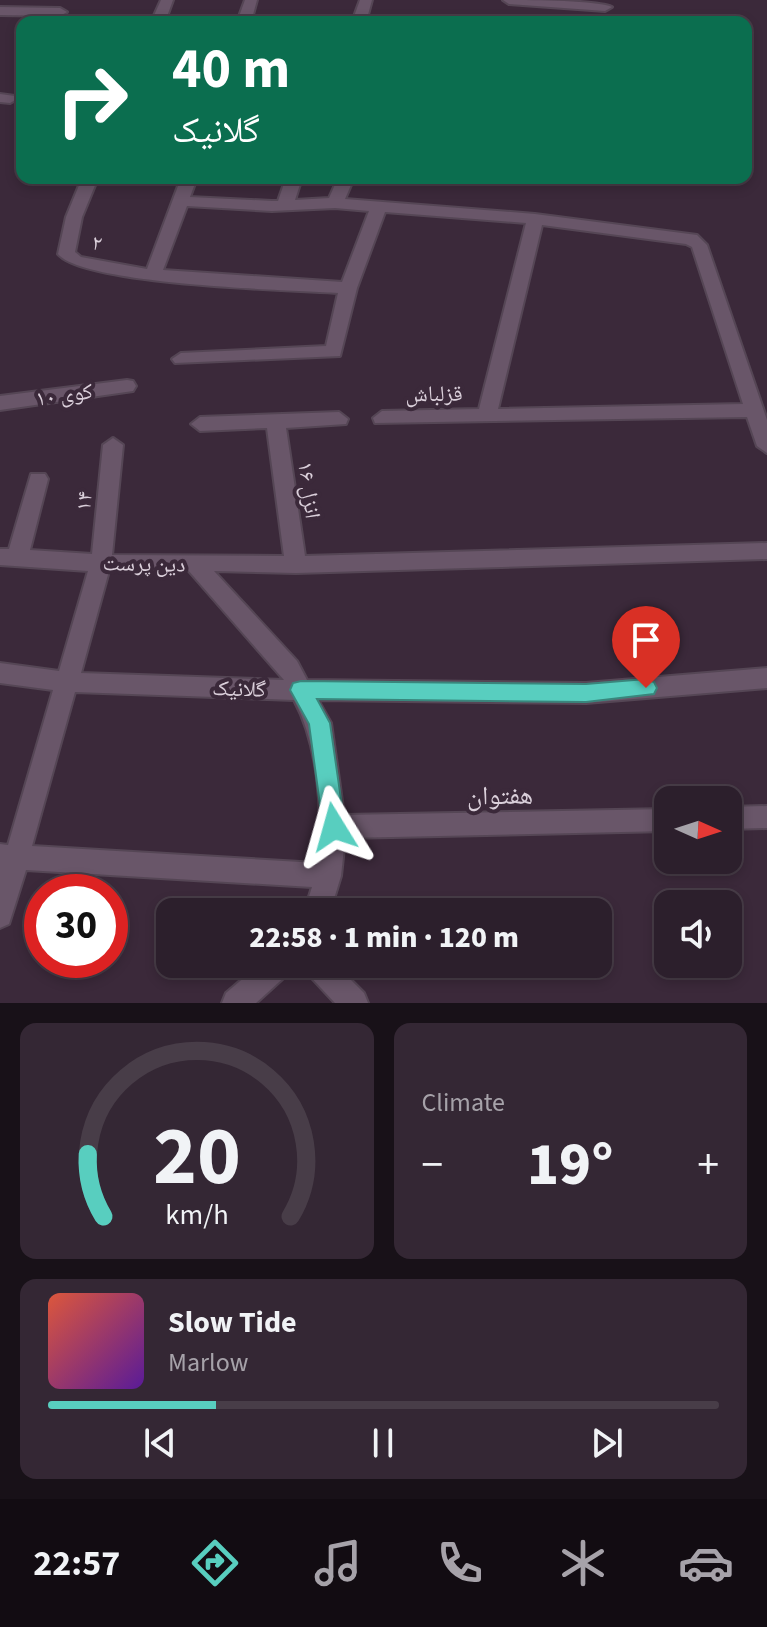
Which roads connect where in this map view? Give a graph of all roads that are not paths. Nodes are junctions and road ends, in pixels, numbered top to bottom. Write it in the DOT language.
graph roads {
  1 [pos="509,0"];
  2 [pos="605,7"];
  3 [pos="0,11"];
  4 [pos="60,12"];
  5 [pos="88,184"];
  6 [pos="187,184"];
  7 [pos="292,184"];
  8 [pos="343,184"];
  9 [pos="181,201"];
  10 [pos="335,203"];
  11 [pos="285,205"];
  12 [pos="378,209"];
  13 [pos="535,219"];
  14 [pos="153,275"];
  15 [pos="348,288"];
  16 [pos="181,359"];
  17 [pos="127,386"];
  18 [pos="0,403"];
  19 [pos="754,410"];
  20 [pos="487,415"];
  21 [pos="382,418"];
  22 [pos="339,419"];
  23 [pos="276,422"];
  24 [pos="200,424"];
  25 [pos="113,445"];
  26 [pos="767,446"];
  27 [pos="38,479"];
  28 [pos="767,551"];
  29 [pos="8,558"];
  30 [pos="193,562"];
  31 [pos="101,563"];
  32 [pos="296,565"];
  33 [pos="0,673"];
  34 [pos="767,678"];
  35 [pos="295,679"];
  36 [pos="68,682"];
  37 [pos="767,817"];
  38 [pos="742,818"];
  39 [pos="654,820"];
  40 [pos="767,826"];
  41 [pos="334,827"];
  42 [pos="9,857"];
  43 [pos="328,876"];
  44 [pos="321,898"];
  45 [pos="0,915"];
  46 [pos="264,978"];
  47 [pos="330,978"];
  48 [pos="236,1003"];
  49 [pos="354,1003"];
  1 -- 2 [label="street"];
  3 -- 4 [label="street"];
  5 -- 14 [label="street, ۲"];
  6 -- 9 [label="street"];
  7 -- 11 [label="street"];
  8 -- 10 [label="street"];
  9 -- 11 [label="street"];
  9 -- 14 [label="street"];
  10 -- 11 [label="street"];
  10 -- 12 [label="street"];
  12 -- 13 [label="street"];
  12 -- 15 [label="street"];
  13 -- 19 [label="street"];
  13 -- 20 [label="street"];
  14 -- 15 [label="street"];
  15 -- 16 [label="street"];
  17 -- 18 [label="street, کوی ۱۰"];
  19 -- 20 [label="street, قزلباش"];
  19 -- 26 [label="street"];
  20 -- 21 [label="street, قزلباش"];
  22 -- 23 [label="street"];
  23 -- 24 [label="street"];
  23 -- 32 [label="street, ۱۶ انزل"];
  25 -- 31 [label="street, ۱۴"];
  27 -- 29 [label="street"];
  28 -- 32 [label="street"];
  29 -- 31 [label="street, دین پرست"];
  30 -- 31 [label="street, دین پرست"];
  30 -- 32 [label="street"];
  30 -- 35 [label="street, دین پرست"];
  31 -- 36 [label="street, ۱۴"];
  33 -- 36 [label="street, گلانیک"];
  34 -- 35 [label="street, گلانیک"];
  35 -- 36 [label="street, گلانیک"];
  35 -- 41 [label="street, دین پرست"];
  36 -- 42 [label="street, ۱۴"];
  37 -- 38 [label="street"];
  37 -- 40 [label="street"];
  39 -- 41 [label="street, هفتوان"];
  41 -- 43 [label="street, دین پرست"];
  42 -- 43 [label="street"];
  42 -- 45 [label="street"];
  43 -- 44 [label="street, دین پرست"];
  46 -- 48 [label="street"];
  47 -- 49 [label="street"];
}
